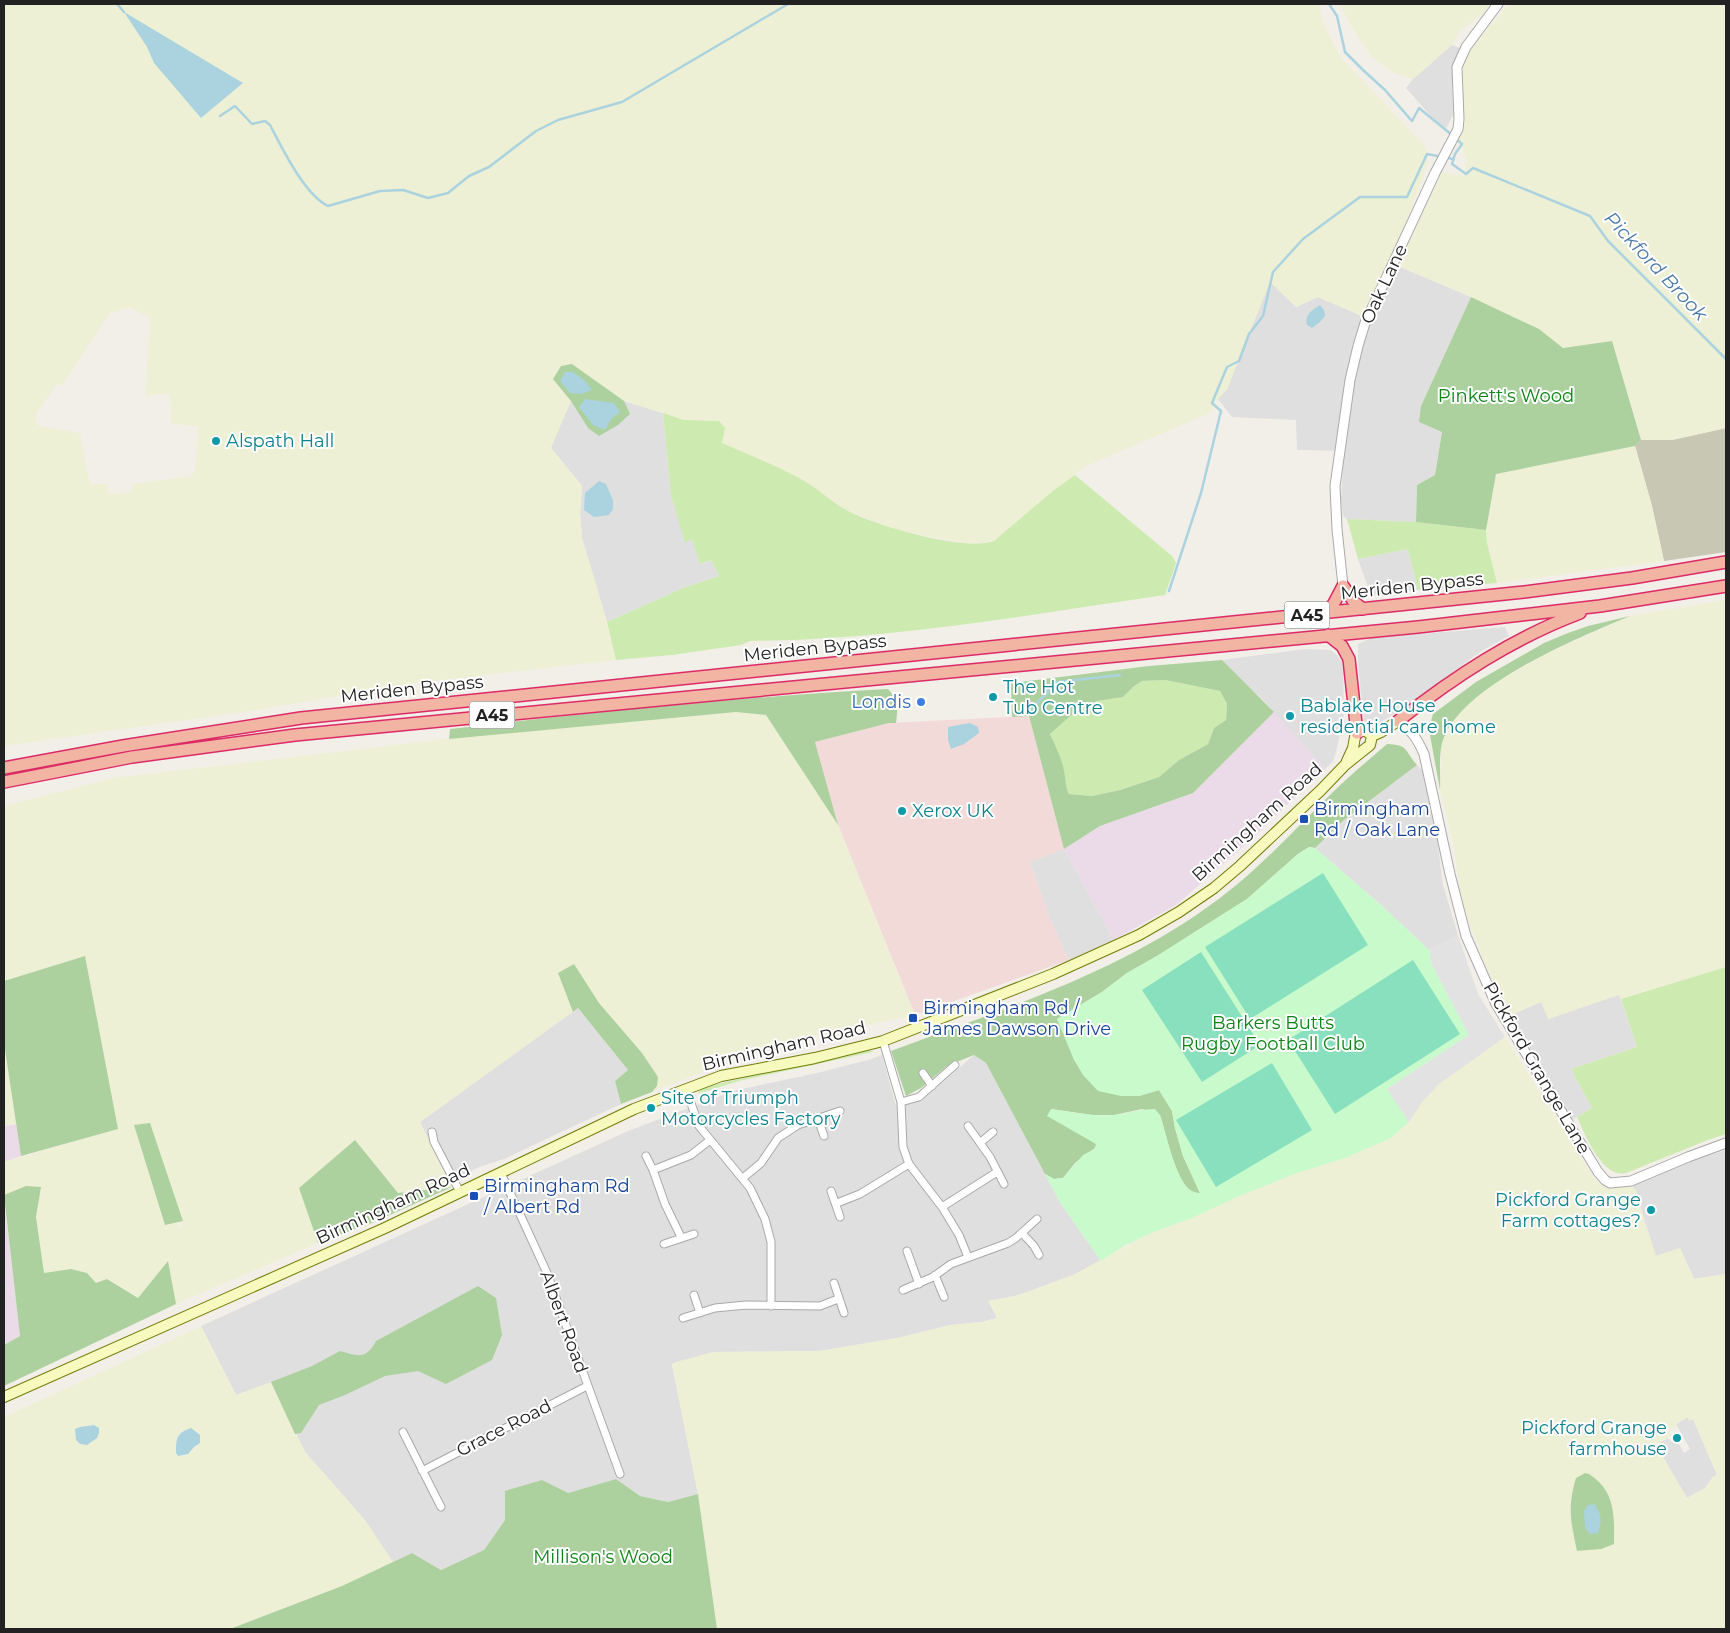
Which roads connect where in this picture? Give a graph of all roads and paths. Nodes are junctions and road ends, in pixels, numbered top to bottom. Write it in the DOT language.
graph roads {
  1 [pos="1498,4"];
  2 [pos="1726,555"];
  3 [pos="1726,562"];
  4 [pos="1653,574"];
  5 [pos="1343,586"];
  6 [pos="1726,586"];
  7 [pos="1600,606"];
  8 [pos="1363,609"];
  9 [pos="1319,614"];
  10 [pos="1328,635"];
  11 [pos="1398,721"];
  12 [pos="1372,736"];
  13 [pos="1356,738"];
  14 [pos="1367,747"];
  15 [pos="1345,765"];
  16 [pos="4,768"];
  17 [pos="4,782"];
  18 [pos="882,1041"];
  19 [pos="956,1065"];
  20 [pos="922,1073"];
  21 [pos="932,1086"];
  22 [pos="686,1088"];
  23 [pos="901,1102"];
  24 [pos="840,1111"];
  25 [pos="818,1119"];
  26 [pos="968,1126"];
  27 [pos="432,1132"];
  28 [pos="993,1132"];
  29 [pos="824,1136"];
  30 [pos="710,1140"];
  31 [pos="981,1142"];
  32 [pos="1726,1143"];
  33 [pos="646,1156"];
  34 [pos="909,1164"];
  35 [pos="653,1170"];
  36 [pos="996,1172"];
  37 [pos="502,1173"];
  38 [pos="743,1178"];
  39 [pos="1004,1184"];
  40 [pos="460,1192"];
  41 [pos="831,1192"];
  42 [pos="837,1203"];
  43 [pos="942,1207"];
  44 [pos="840,1217"];
  45 [pos="1037,1219"];
  46 [pos="1022,1233"];
  47 [pos="694,1234"];
  48 [pos="681,1237"];
  49 [pos="664,1244"];
  50 [pos="907,1251"];
  51 [pos="1039,1255"];
  52 [pos="968,1257"];
  53 [pos="935,1275"];
  54 [pos="834,1283"];
  55 [pos="918,1284"];
  56 [pos="903,1290"];
  57 [pos="694,1295"];
  58 [pos="944,1297"];
  59 [pos="838,1299"];
  60 [pos="771,1306"];
  61 [pos="700,1313"];
  62 [pos="844,1313"];
  63 [pos="683,1318"];
  64 [pos="587,1386"];
  65 [pos="4,1397"];
  66 [pos="403,1432"];
  67 [pos="422,1470"];
  68 [pos="620,1474"];
  69 [pos="441,1507"];
  1 -- 5 [label="street, Oak Lane"];
  2 -- 4 [label="highway"];
  3 -- 4 [label="highway, A45"];
  4 -- 8 [label="highway, Meriden Bypass / A45"];
  5 -- 8 [label="highway"];
  5 -- 9 [label="highway"];
  6 -- 7 [label="highway, A45"];
  7 -- 10 [label="highway, Meriden Bypass / A45"];
  7 -- 11 [label="highway, A45"];
  8 -- 9 [label="highway, Meriden Bypass / A45"];
  9 -- 16 [label="highway, Meriden Bypass / A45"];
  10 -- 13 [label="highway, A45"];
  10 -- 17 [label="highway, Meriden Bypass / A45"];
  11 -- 12 [label="main road"];
  11 -- 32 [label="street, Pickford Grange Lane"];
  12 -- 13 [label="main road"];
  12 -- 14 [label="main road"];
  13 -- 14 [label="main road"];
  13 -- 15 [label="main road, Birmingham Road"];
  14 -- 15 [label="main road, Birmingham Road"];
  15 -- 18 [label="main road, Birmingham Road"];
  18 -- 22 [label="main road, Birmingham Road"];
  18 -- 23 [label="street"];
  19 -- 21 [label="street"];
  20 -- 21 [label="street"];
  21 -- 23 [label="street"];
  22 -- 30 [label="street"];
  22 -- 37 [label="main road, Birmingham Road"];
  23 -- 34 [label="street"];
  24 -- 25 [label="street"];
  25 -- 29 [label="street"];
  25 -- 38 [label="street"];
  26 -- 31 [label="street"];
  27 -- 40 [label="street"];
  28 -- 31 [label="street"];
  30 -- 35 [label="street"];
  30 -- 38 [label="street"];
  31 -- 36 [label="street"];
  33 -- 35 [label="street"];
  34 -- 42 [label="street"];
  34 -- 43 [label="street"];
  35 -- 48 [label="street"];
  36 -- 39 [label="street"];
  36 -- 43 [label="street"];
  37 -- 40 [label="main road, Birmingham Road"];
  37 -- 64 [label="street, Albert Road"];
  38 -- 60 [label="street"];
  40 -- 65 [label="main road, Birmingham Road"];
  41 -- 42 [label="street"];
  42 -- 44 [label="street"];
  43 -- 52 [label="street"];
  45 -- 46 [label="street"];
  46 -- 51 [label="street"];
  46 -- 52 [label="street"];
  47 -- 48 [label="street"];
  48 -- 49 [label="street"];
  50 -- 55 [label="street"];
  52 -- 53 [label="street"];
  53 -- 55 [label="street"];
  53 -- 58 [label="street"];
  54 -- 59 [label="street"];
  55 -- 56 [label="street"];
  57 -- 61 [label="street"];
  59 -- 60 [label="street"];
  59 -- 62 [label="street"];
  60 -- 61 [label="street"];
  61 -- 63 [label="street"];
  64 -- 67 [label="street, Grace Road"];
  64 -- 68 [label="street, Albert Road"];
  66 -- 67 [label="street"];
  67 -- 69 [label="street"];
}
